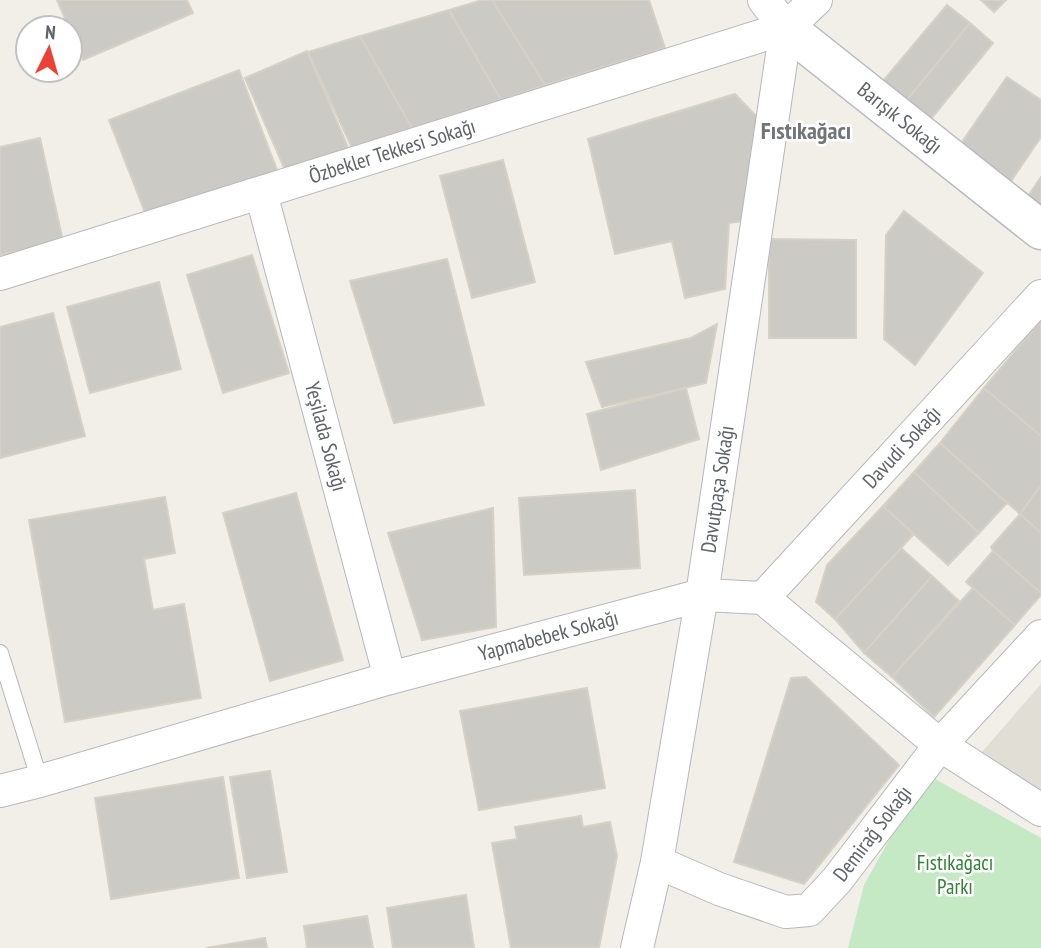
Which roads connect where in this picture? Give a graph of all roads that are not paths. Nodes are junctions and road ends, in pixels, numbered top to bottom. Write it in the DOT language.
graph roads {
  1 [pos="816,0"];
  2 [pos="775,14"];
  3 [pos="261,193"];
  4 [pos="1041,230"];
  5 [pos="0,274"];
  6 [pos="1041,296"];
  7 [pos="702,595"];
  8 [pos="763,598"];
  9 [pos="1041,636"];
  10 [pos="0,653"];
  11 [pos="390,678"];
  12 [pos="940,745"];
  13 [pos="40,781"];
  14 [pos="0,791"];
  15 [pos="1041,810"];
  16 [pos="657,862"];
  17 [pos="636,948"];
  1 -- 2 [label="street"];
  2 -- 3 [label="street, Özbekler Tekkesi Sokağı"];
  2 -- 4 [label="street, Barışık Sokağı"];
  2 -- 7 [label="street, Davutpaşa Sokağı"];
  3 -- 5 [label="street, Özbekler Tekkesi Sokağı"];
  3 -- 11 [label="street, Yeşilada Sokağı"];
  6 -- 8 [label="street, Davudi Sokağı"];
  7 -- 8 [label="street, Yapmabebek Sokağı"];
  7 -- 11 [label="street, Yapmabebek Sokağı"];
  7 -- 16 [label="street, Davutpaşa Sokağı"];
  8 -- 12 [label="street"];
  9 -- 12 [label="street, Demirağ Sokağı"];
  10 -- 13 [label="lane"];
  11 -- 13 [label="street, Yapmabebek Sokağı"];
  12 -- 15 [label="street"];
  12 -- 16 [label="street, Demirağ Sokağı"];
  13 -- 14 [label="street, Yapmabebek Sokağı"];
  16 -- 17 [label="street, Davutpaşa Sokağı"];
}
